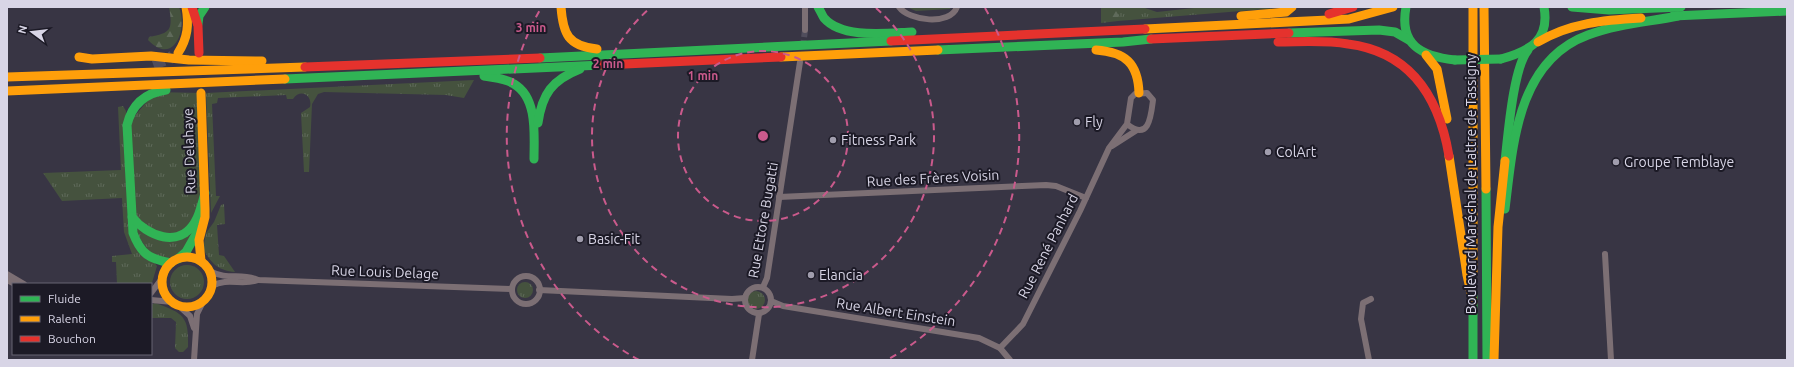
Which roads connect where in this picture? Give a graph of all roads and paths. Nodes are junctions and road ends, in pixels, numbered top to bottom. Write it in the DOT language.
graph roads {
  1 [pos="186,7"];
  2 [pos="192,7"];
  3 [pos="205,7"];
  4 [pos="561,7"];
  5 [pos="805,7"];
  6 [pos="818,7"];
  7 [pos="899,7"];
  8 [pos="957,7"];
  9 [pos="1292,7"];
  10 [pos="1353,7"];
  11 [pos="1393,7"];
  12 [pos="1406,7"];
  13 [pos="1473,7"];
  14 [pos="1484,7"];
  15 [pos="1544,7"];
  16 [pos="1572,7"];
  17 [pos="1680,11"];
  18 [pos="1787,11"];
  19 [pos="1256,23"];
  20 [pos="1216,25"];
  21 [pos="198,26"];
  22 [pos="805,30"];
  23 [pos="1030,34"];
  24 [pos="1409,40"];
  25 [pos="1123,42"];
  26 [pos="1538,42"];
  27 [pos="1048,46"];
  28 [pos="718,50"];
  29 [pos="1528,50"];
  30 [pos="178,53"];
  31 [pos="199,53"];
  32 [pos="1426,54"];
  33 [pos="79,57"];
  34 [pos="800,62"];
  35 [pos="433,63"];
  36 [pos="153,64"];
  37 [pos="592,65"];
  38 [pos="395,74"];
  39 [pos="7,76"];
  40 [pos="218,82"];
  41 [pos="7,91"];
  42 [pos="1139,92"];
  43 [pos="201,93"];
  44 [pos="1127,124"];
  45 [pos="1137,130"];
  46 [pos="1109,148"];
  47 [pos="205,193"];
  48 [pos="779,197"];
  49 [pos="1456,197"];
  50 [pos="1086,198"];
  51 [pos="206,209"];
  52 [pos="132,217"];
  53 [pos="1498,228"];
  54 [pos="1605,254"];
  55 [pos="174,261"];
  56 [pos="201,261"];
  57 [pos="210,271"];
  58 [pos="7,274"];
  59 [pos="163,277"];
  60 [pos="258,280"];
  61 [pos="22,283"];
  62 [pos="212,286"];
  63 [pos="763,287"];
  64 [pos="512,289"];
  65 [pos="539,290"];
  66 [pos="152,292"];
  67 [pos="745,298"];
  68 [pos="1371,299"];
  69 [pos="152,300"];
  70 [pos="204,300"];
  71 [pos="771,301"];
  72 [pos="1473,302"];
  73 [pos="176,304"];
  74 [pos="759,314"];
  75 [pos="195,342"];
  76 [pos="1000,348"];
  77 [pos="194,360"];
  78 [pos="752,360"];
  79 [pos="1010,360"];
  80 [pos="1369,360"];
  81 [pos="1473,360"];
  82 [pos="1487,360"];
  83 [pos="1494,360"];
  84 [pos="1611,360"];
  1 -- 30 [label="main road"];
  2 -- 21 [label="main road"];
  3 -- 21 [label="main road"];
  4 -- 28 [label="main road"];
  5 -- 22 [label="street"];
  6 -- 23 [label="main road"];
  7 -- 8 [label="street"];
  9 -- 20 [label="main road"];
  10 -- 19 [label="main road"];
  11 -- 19 [label="main road"];
  12 -- 24 [label="main road"];
  13 -- 72 [label="main road, Boulevard Maréchal de Lattre de Tassigny"];
  14 -- 82 [label="main road, Boulevard Maréchal de Lattre de Tassigny"];
  15 -- 26 [label="main road"];
  16 -- 17 [label="main road"];
  17 -- 18 [label="main road"];
  17 -- 26 [label="main road"];
  17 -- 53 [label="main road"];
  19 -- 20 [label="main road"];
  20 -- 23 [label="main road"];
  21 -- 31 [label="main road"];
  23 -- 28 [label="main road"];
  24 -- 25 [label="main road"];
  24 -- 32 [label="main road"];
  25 -- 27 [label="main road"];
  25 -- 49 [label="main road"];
  26 -- 29 [label="main road"];
  27 -- 37 [label="main road"];
  27 -- 42 [label="main road"];
  28 -- 35 [label="main road"];
  29 -- 32 [label="main road, bridge"];
  29 -- 53 [label="main road"];
  32 -- 49 [label="main road"];
  33 -- 35 [label="main road"];
  34 -- 48 [label="street, Rue Ettore Bugatti"];
  35 -- 39 [label="main road"];
  36 -- 39 [label="main road"];
  37 -- 38 [label="main road"];
  37 -- 38 [label="main road"];
  38 -- 40 [label="main road"];
  40 -- 41 [label="main road"];
  40 -- 52 [label="main road"];
  42 -- 44 [label="street"];
  42 -- 45 [label="street"];
  43 -- 47 [label="main road, Rue Delahaye"];
  44 -- 45 [label="street"];
  44 -- 46 [label="street, Rue René Panhard"];
  45 -- 46 [label="street"];
  46 -- 50 [label="street, Rue René Panhard"];
  47 -- 51 [label="main road, Rue Delahaye"];
  47 -- 52 [label="main road"];
  48 -- 50 [label="street, Rue des Frères Voisin"];
  48 -- 63 [label="street, Rue Ettore Bugatti"];
  49 -- 72 [label="main road"];
  50 -- 76 [label="street, Rue René Panhard"];
  51 -- 55 [label="main road, Rue Delahaye"];
  51 -- 56 [label="main road, Rue Delahaye"];
  52 -- 55 [label="main road"];
  53 -- 83 [label="main road"];
  54 -- 84 [label="street"];
  55 -- 56 [label="main road"];
  55 -- 59 [label="main road"];
  56 -- 57 [label="main road"];
  57 -- 60 [label="street, Rue Louis Delage"];
  57 -- 62 [label="main road"];
  58 -- 61 [label="street"];
  59 -- 66 [label="street"];
  59 -- 73 [label="main road"];
  60 -- 62 [label="street, Rue Louis Delage"];
  60 -- 64 [label="street, Rue Louis Delage"];
  62 -- 70 [label="main road"];
  63 -- 67 [label="street"];
  63 -- 71 [label="street"];
  64 -- 65 [label="street"];
  64 -- 65 [label="street"];
  65 -- 67 [label="street"];
  67 -- 74 [label="street"];
  68 -- 80 [label="street"];
  69 -- 73 [label="street"];
  70 -- 73 [label="main road"];
  70 -- 75 [label="street"];
  71 -- 74 [label="street"];
  71 -- 76 [label="street, Rue Albert Einstein"];
  72 -- 81 [label="main road, Boulevard Maréchal de Lattre de Tassigny"];
  73 -- 75 [label="street"];
  74 -- 78 [label="street"];
  75 -- 77 [label="street"];
  76 -- 79 [label="street, Rue Albert Einstein"];
}
